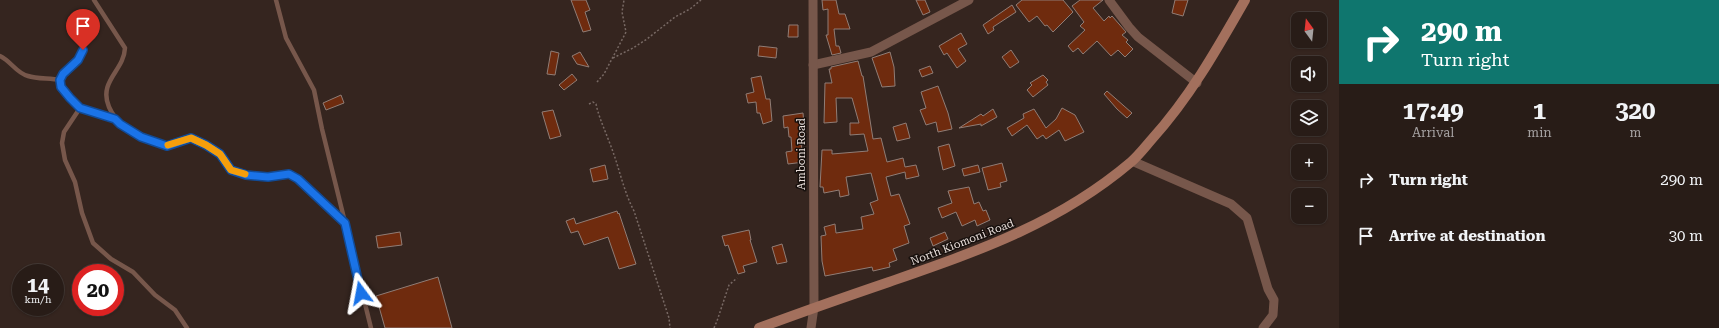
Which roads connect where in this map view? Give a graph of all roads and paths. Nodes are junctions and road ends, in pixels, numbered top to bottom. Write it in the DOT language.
graph roads {
  1 [pos="94,0"];
  2 [pos="276,0"];
  3 [pos="624,0"];
  4 [pos="701,0"];
  5 [pos="813,0"];
  6 [pos="1109,0"];
  7 [pos="1245,0"];
  8 [pos="964,2"];
  9 [pos="75,23"];
  10 [pos="0,56"];
  11 [pos="613,58"];
  12 [pos="812,65"];
  13 [pos="60,80"];
  14 [pos="597,82"];
  15 [pos="1197,83"];
  16 [pos="589,104"];
  17 [pos="80,108"];
  18 [pos="115,119"];
  19 [pos="1132,161"];
  20 [pos="345,223"];
  21 [pos="737,278"];
  22 [pos="814,307"];
  23 [pos="187,328"];
  24 [pos="371,328"];
  25 [pos="670,328"];
  26 [pos="714,328"];
  27 [pos="759,328"];
  28 [pos="811,328"];
  29 [pos="1263,328"];
  1 -- 18 [label="lane"];
  2 -- 20 [label="lane"];
  3 -- 11 [label="path"];
  4 -- 11 [label="path"];
  5 -- 12 [label="street, Amboni Road"];
  6 -- 15 [label="street"];
  7 -- 15 [label="main road, North Kiomoni Road"];
  8 -- 12 [label="street"];
  9 -- 13 [label="lane"];
  10 -- 13 [label="lane"];
  11 -- 14 [label="path"];
  12 -- 22 [label="street, Amboni Road"];
  13 -- 17 [label="lane"];
  15 -- 19 [label="main road, North Kiomoni Road"];
  16 -- 25 [label="path"];
  17 -- 18 [label="lane"];
  17 -- 23 [label="lane"];
  18 -- 20 [label="lane"];
  19 -- 22 [label="main road, North Kiomoni Road"];
  19 -- 29 [label="street"];
  20 -- 24 [label="lane"];
  21 -- 26 [label="path"];
  22 -- 27 [label="main road, North Kiomoni Road"];
  22 -- 28 [label="street, Amboni Road"];
}
